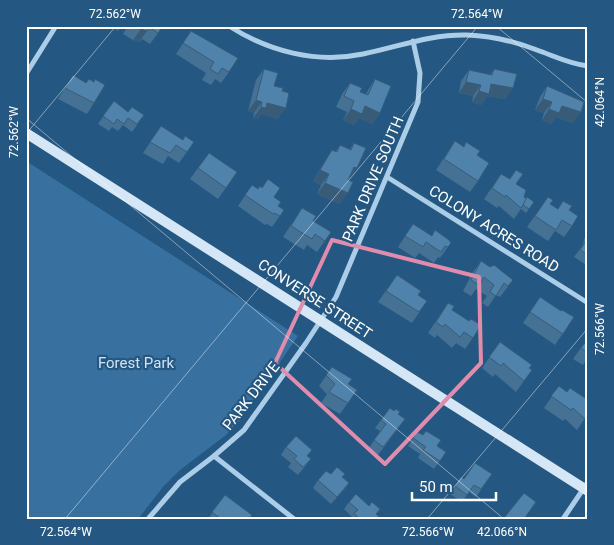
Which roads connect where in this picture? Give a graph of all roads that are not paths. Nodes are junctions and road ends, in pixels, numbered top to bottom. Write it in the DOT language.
graph roads {
  1 [pos="56,26"];
  2 [pos="228,26"];
  3 [pos="413,41"];
  4 [pos="588,66"];
  5 [pos="26,74"];
  6 [pos="26,133"];
  7 [pos="387,177"];
  8 [pos="588,303"];
  9 [pos="321,321"];
  10 [pos="214,456"];
  11 [pos="586,487"];
  12 [pos="148,519"];
  13 [pos="294,519"];
  14 [pos="563,519"];
  1 -- 5 [label="street"];
  2 -- 3 [label="street"];
  3 -- 4 [label="street"];
  3 -- 7 [label="street, PARK DRIVE SOUTH"];
  6 -- 9 [label="main road, CONVERSE STREET"];
  7 -- 8 [label="street, COLONY ACRES ROAD"];
  7 -- 9 [label="street, PARK DRIVE SOUTH"];
  9 -- 10 [label="street, PARK DRIVE"];
  9 -- 11 [label="main road, CONVERSE STREET"];
  10 -- 12 [label="street, PARK DRIVE"];
  10 -- 13 [label="street"];
  11 -- 14 [label="street"];
}
